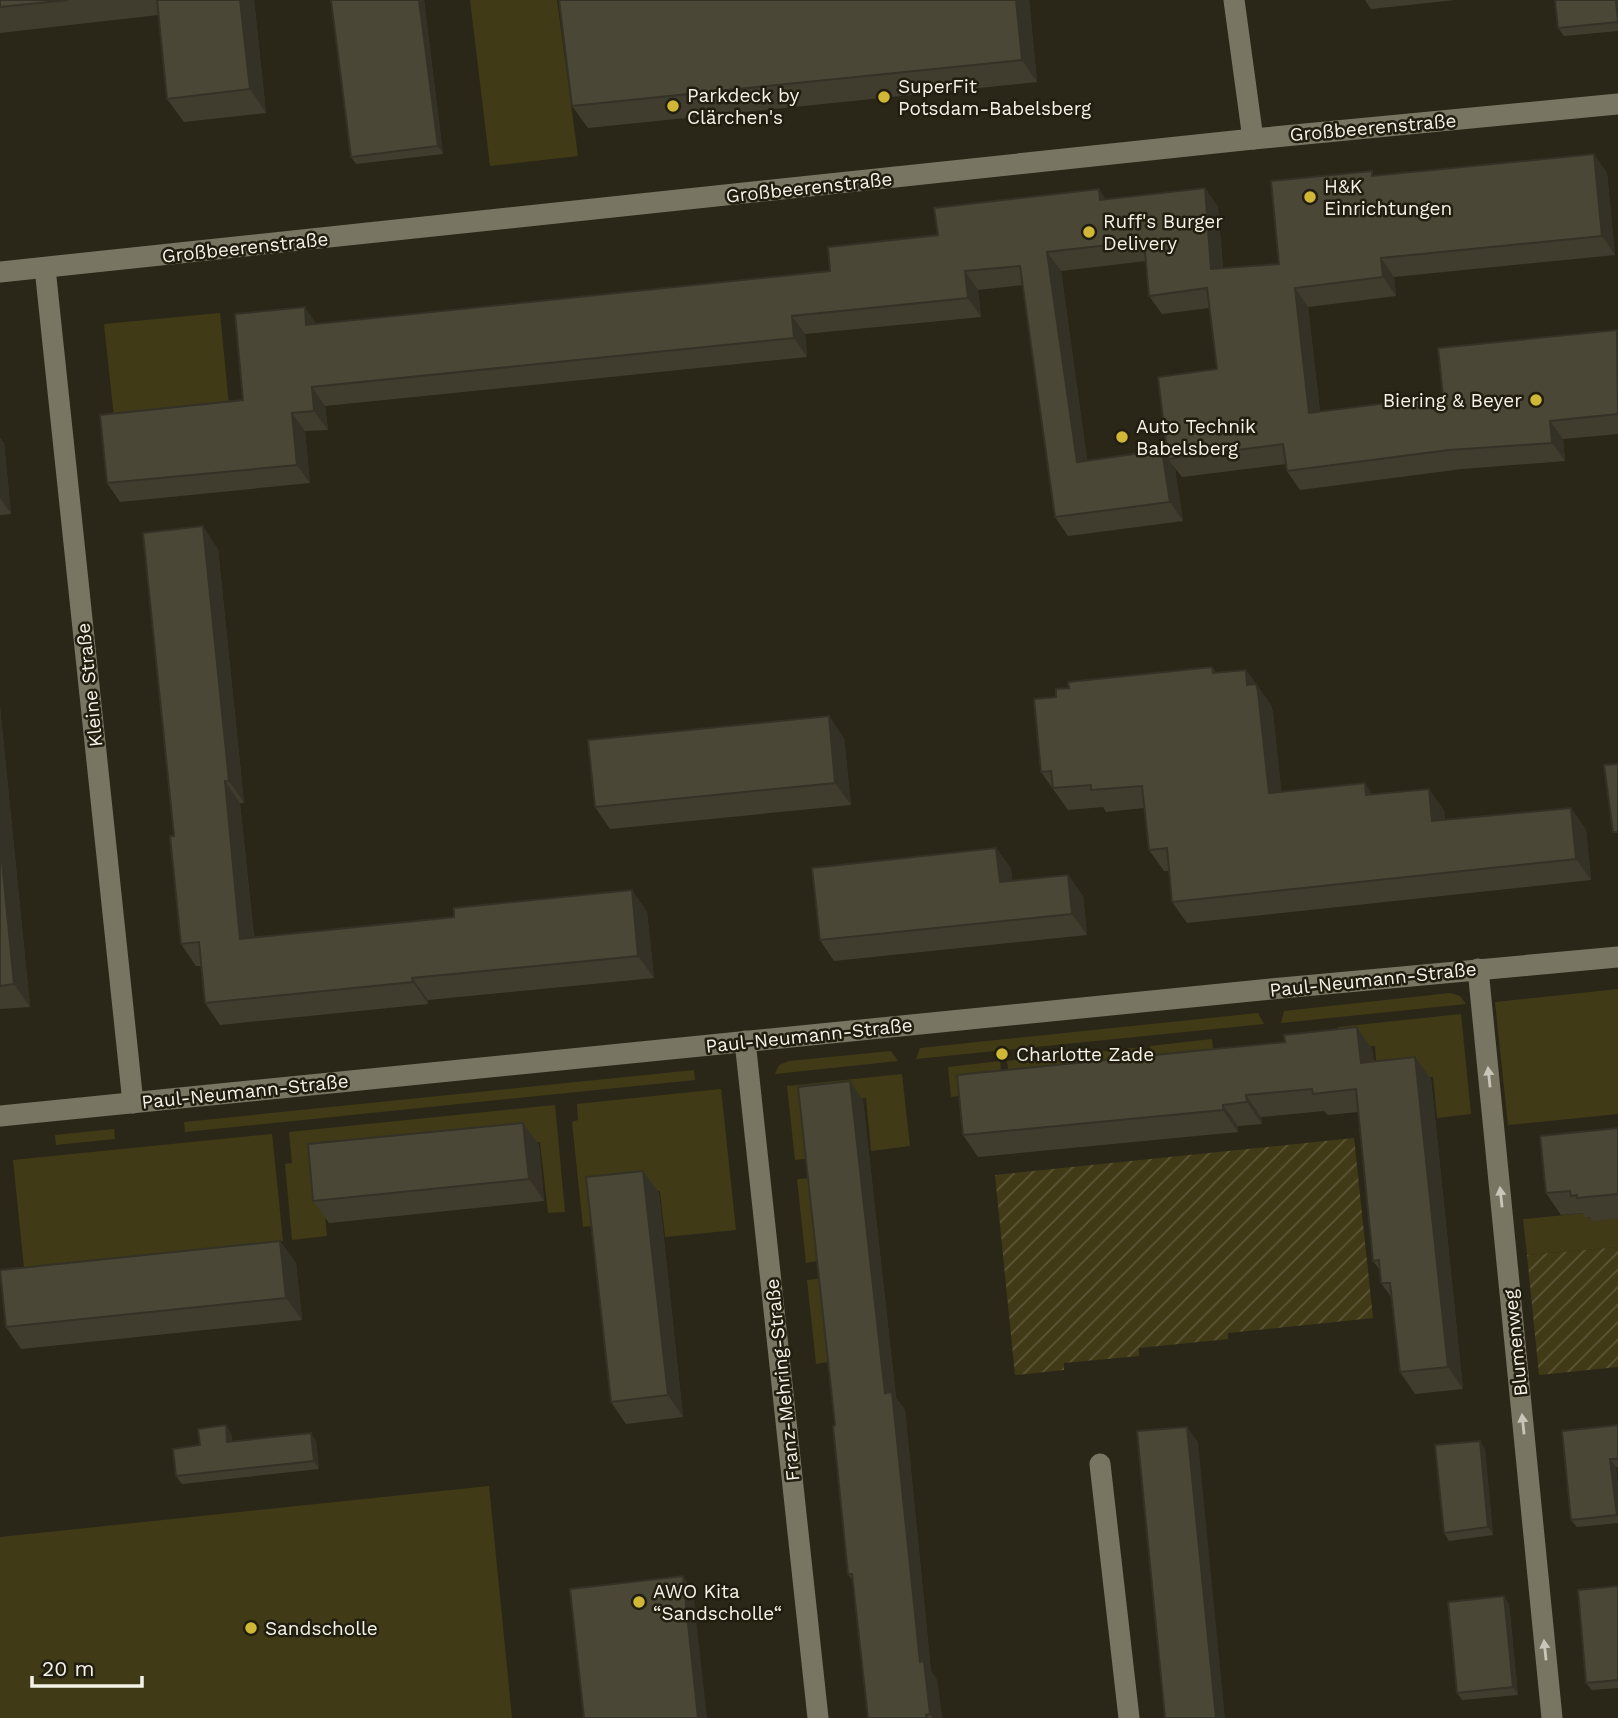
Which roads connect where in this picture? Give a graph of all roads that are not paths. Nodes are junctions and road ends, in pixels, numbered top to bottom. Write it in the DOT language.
graph roads {
  1 [pos="1234,0"];
  2 [pos="1618,104"];
  3 [pos="1253,139"];
  4 [pos="45,268"];
  5 [pos="0,272"];
  6 [pos="1618,957"];
  7 [pos="1478,969"];
  8 [pos="746,1041"];
  9 [pos="133,1103"];
  10 [pos="0,1116"];
  11 [pos="1100,1464"];
  12 [pos="818,1718"];
  13 [pos="1129,1718"];
  14 [pos="1552,1718"];
  1 -- 3 [label="street"];
  2 -- 3 [label="street, Großbeerenstraße"];
  3 -- 4 [label="street, Großbeerenstraße"];
  4 -- 5 [label="street, Großbeerenstraße"];
  4 -- 9 [label="street, Kleine Straße"];
  6 -- 7 [label="street, Paul-Neumann-Straße"];
  7 -- 8 [label="street, Paul-Neumann-Straße"];
  14 -- 7 [label="street, Blumenweg, one-way"];
  8 -- 9 [label="street, Paul-Neumann-Straße"];
  8 -- 12 [label="street, Franz-Mehring-Straße"];
  9 -- 10 [label="street, Paul-Neumann-Straße"];
  11 -- 13 [label="street"];
}
